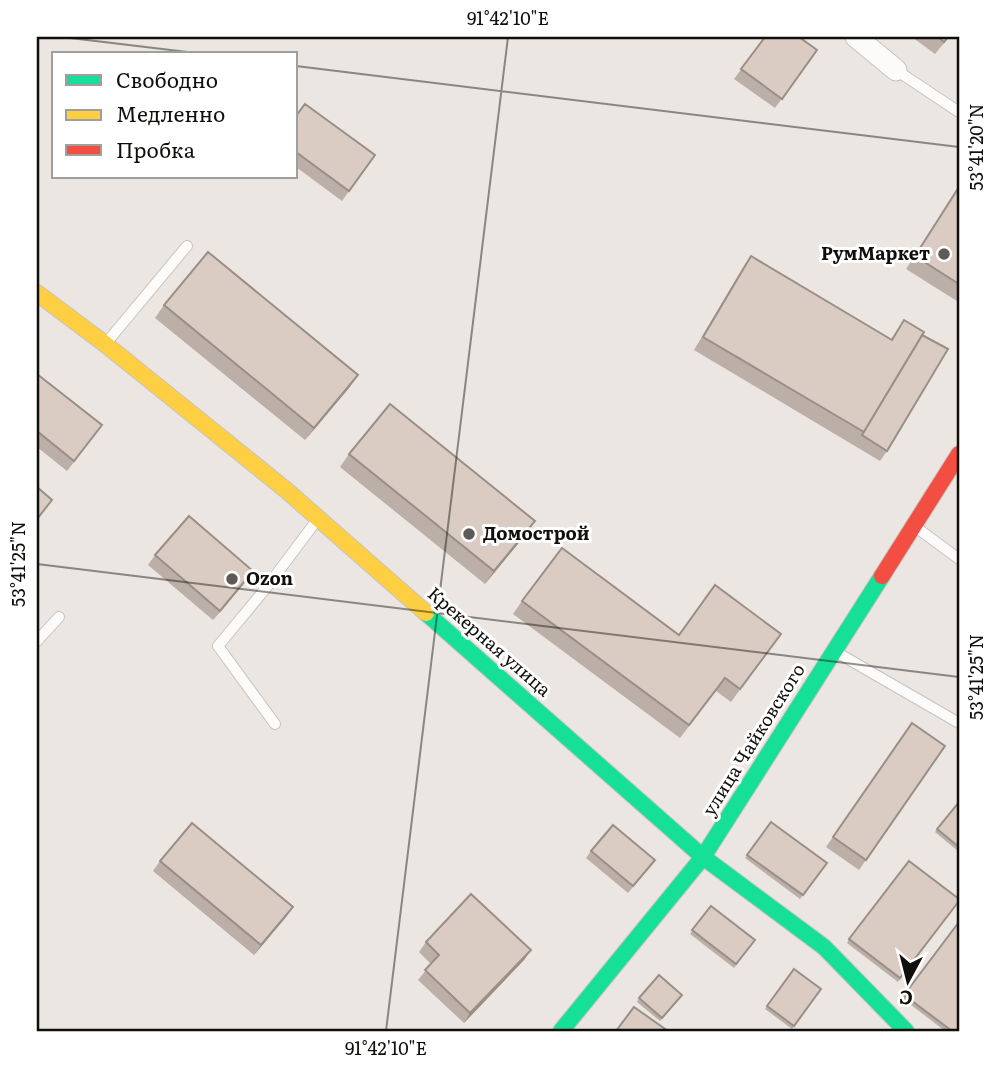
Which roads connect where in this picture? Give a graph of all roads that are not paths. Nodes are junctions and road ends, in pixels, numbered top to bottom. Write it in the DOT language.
graph roads {
  1 [pos="856,37"];
  2 [pos="896,70"];
  3 [pos="959,112"];
  4 [pos="187,246"];
  5 [pos="37,293"];
  6 [pos="106,344"];
  7 [pos="959,454"];
  8 [pos="951,486"];
  9 [pos="318,518"];
  10 [pos="914,525"];
  11 [pos="959,559"];
  12 [pos="59,617"];
  13 [pos="37,641"];
  14 [pos="834,650"];
  15 [pos="959,723"];
  16 [pos="275,724"];
  17 [pos="703,857"];
  18 [pos="561,1031"];
  19 [pos="906,1031"];
  1 -- 2 [label="street"];
  2 -- 3 [label="lane"];
  4 -- 6 [label="lane"];
  5 -- 6 [label="street, Крекерная улица"];
  6 -- 9 [label="street, Крекерная улица"];
  7 -- 8 [label="street, улица Чайковского"];
  8 -- 10 [label="street, улица Чайковского"];
  9 -- 16 [label="lane"];
  9 -- 17 [label="street, Крекерная улица"];
  10 -- 11 [label="lane"];
  10 -- 14 [label="street, улица Чайковского"];
  12 -- 13 [label="lane"];
  14 -- 15 [label="lane"];
  14 -- 17 [label="street, улица Чайковского"];
  17 -- 18 [label="street, улица Чайковского"];
  17 -- 19 [label="street, Крекерная улица"];
}
